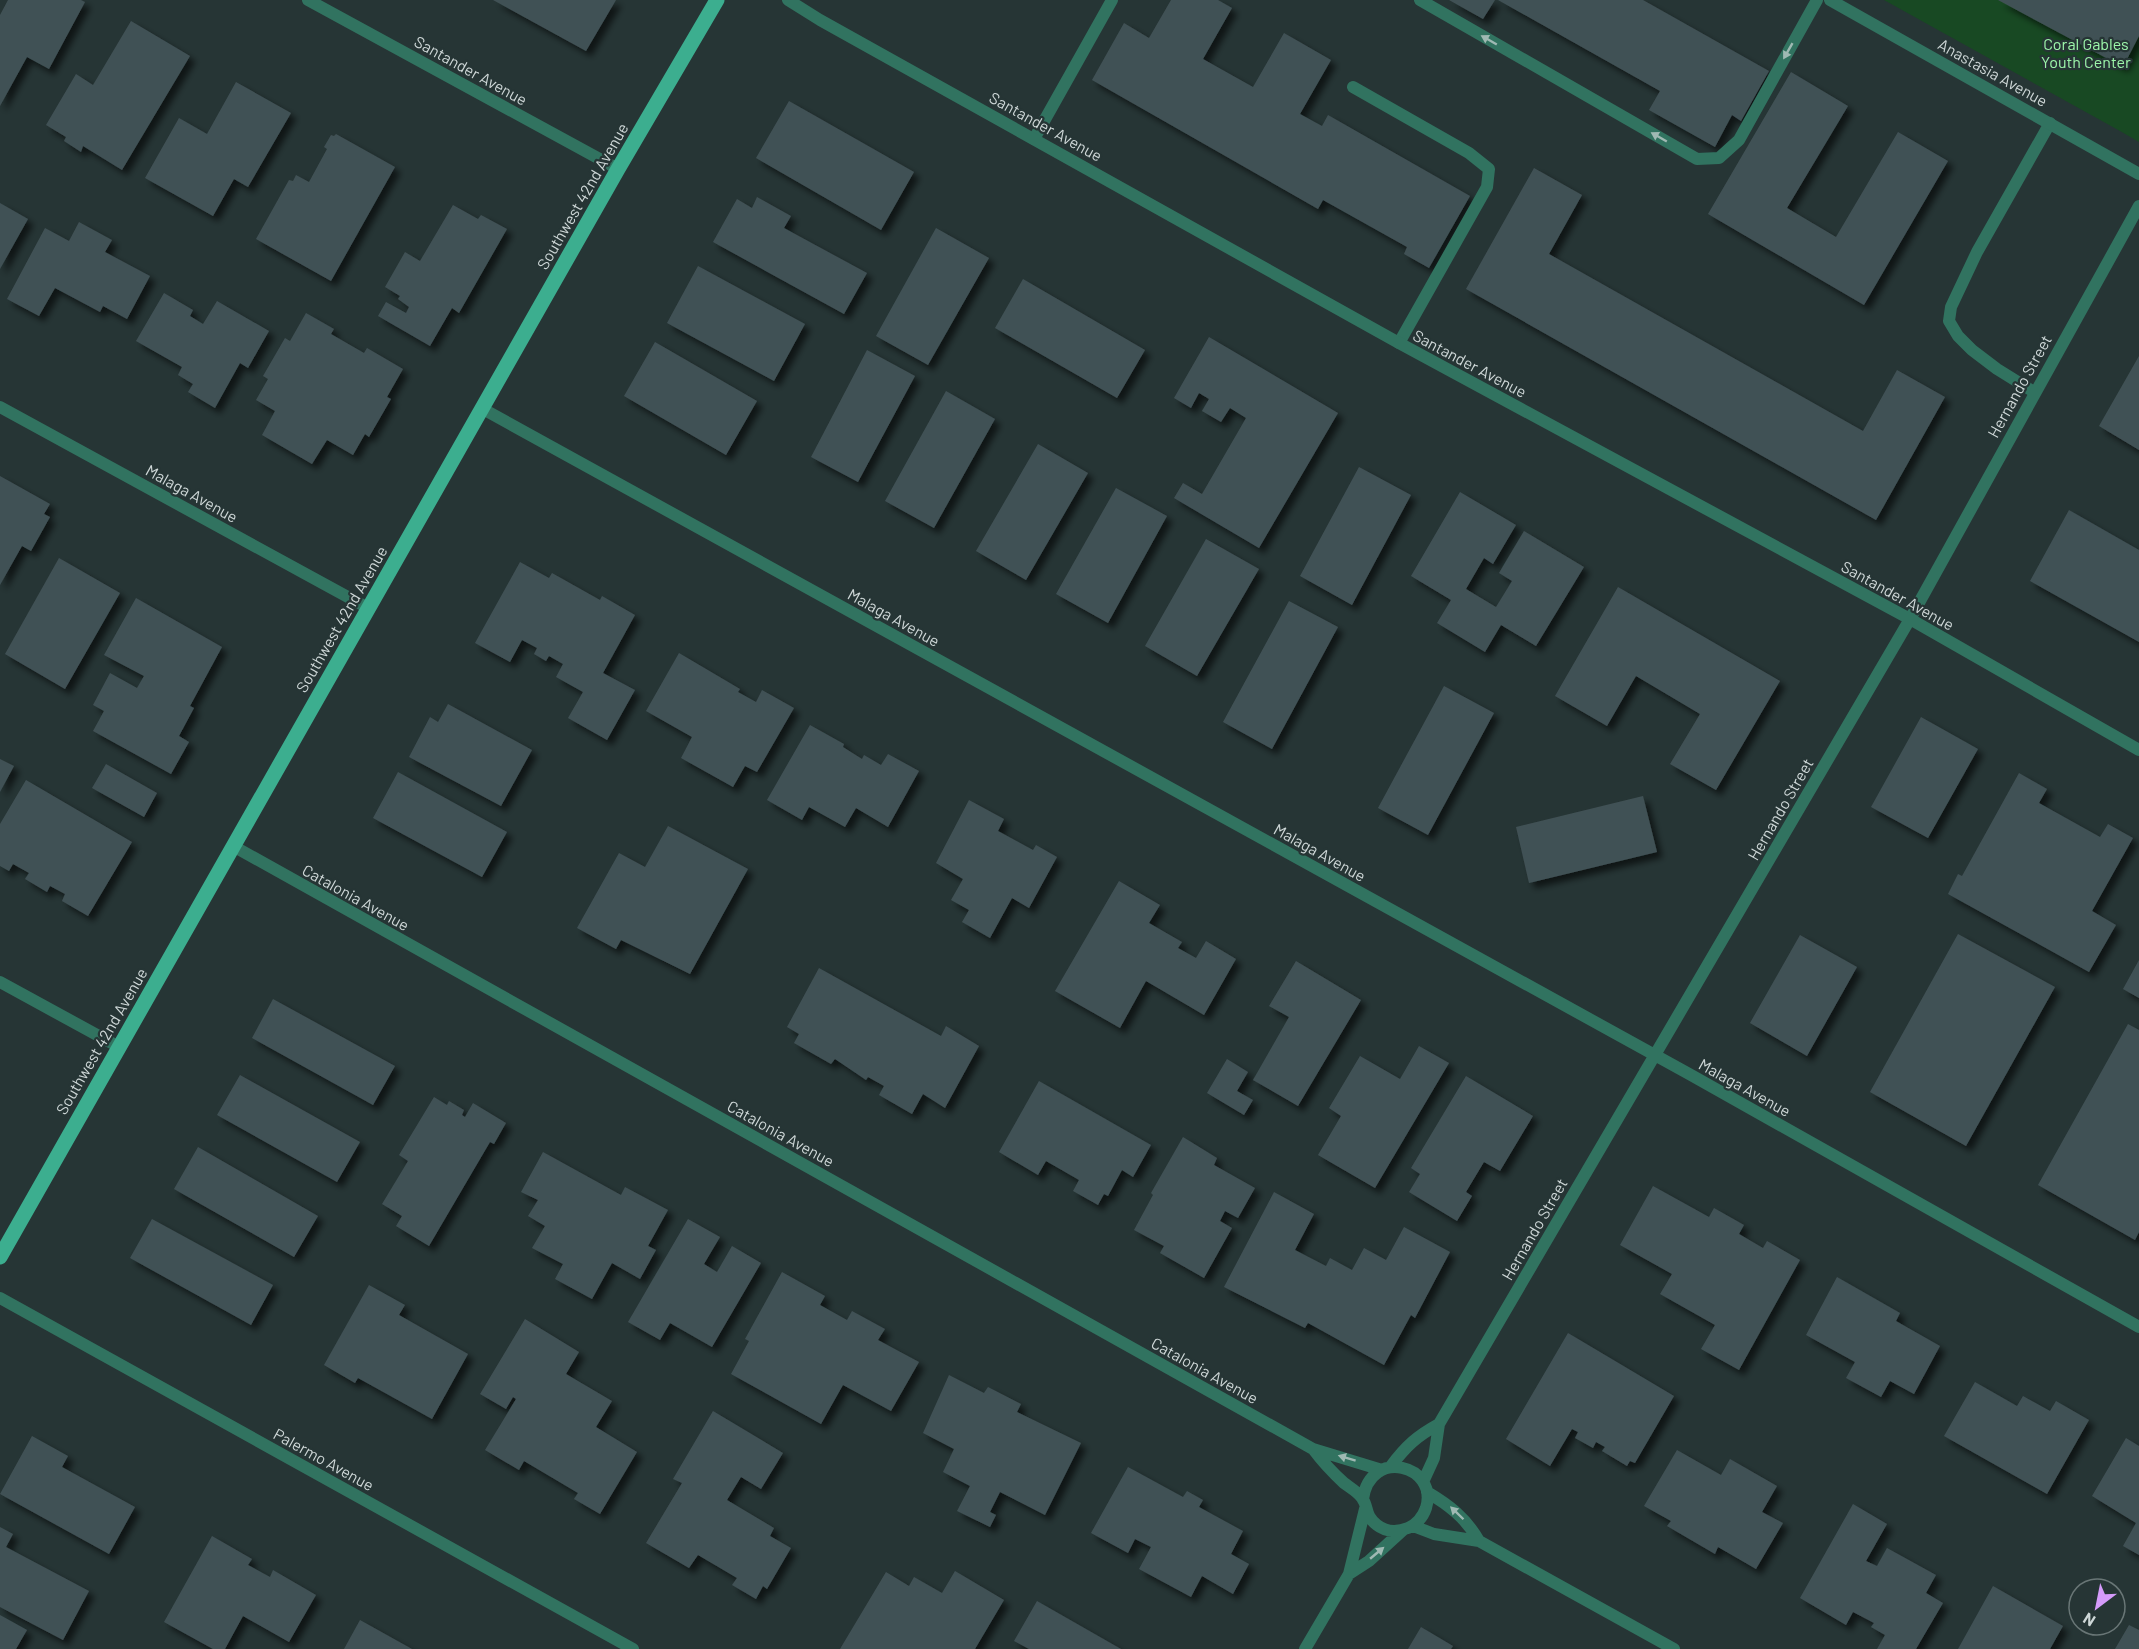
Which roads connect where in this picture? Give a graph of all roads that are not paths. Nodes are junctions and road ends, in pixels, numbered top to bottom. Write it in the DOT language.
graph roads {
  1 [pos="308,0"];
  2 [pos="717,0"];
  3 [pos="788,0"];
  4 [pos="1112,0"];
  5 [pos="1420,0"];
  6 [pos="1817,0"];
  7 [pos="1830,0"];
  8 [pos="1353,87"];
  9 [pos="2050,123"];
  10 [pos="1034,139"];
  11 [pos="618,170"];
  12 [pos="2139,174"];
  13 [pos="2139,206"];
  14 [pos="1399,344"];
  15 [pos="2034,392"];
  16 [pos="0,407"];
  17 [pos="483,408"];
  18 [pos="368,608"];
  19 [pos="1910,619"];
  20 [pos="2139,750"];
  21 [pos="233,846"];
  22 [pos="0,982"];
  23 [pos="119,1047"];
  24 [pos="1655,1055"];
  25 [pos="0,1257"];
  26 [pos="0,1298"];
  27 [pos="2139,1327"];
  28 [pos="1439,1424"];
  29 [pos="1313,1449"];
  30 [pos="1387,1468"];
  31 [pos="1425,1487"];
  32 [pos="1364,1504"];
  33 [pos="1408,1528"];
  34 [pos="1479,1541"];
  35 [pos="1349,1574"];
  36 [pos="633,1649"];
  37 [pos="1305,1649"];
  38 [pos="1674,1649"];
  1 -- 11 [label="street, Santander Avenue"];
  2 -- 11 [label="main road, Southwest 42nd Avenue"];
  3 -- 10 [label="street, Santander Avenue"];
  4 -- 10 [label="street"];
  6 -- 5 [label="street, one-way"];
  7 -- 9 [label="street, Anastasia Avenue"];
  8 -- 14 [label="street"];
  9 -- 12 [label="street, Anastasia Avenue"];
  9 -- 15 [label="street"];
  10 -- 14 [label="street, Santander Avenue"];
  11 -- 17 [label="main road, Southwest 42nd Avenue"];
  13 -- 15 [label="street, Hernando Street"];
  14 -- 19 [label="street, Santander Avenue"];
  15 -- 19 [label="street, Hernando Street"];
  16 -- 18 [label="street, Malaga Avenue"];
  17 -- 18 [label="main road, Southwest 42nd Avenue"];
  17 -- 24 [label="street, Malaga Avenue"];
  18 -- 21 [label="main road, Southwest 42nd Avenue"];
  19 -- 20 [label="street, Santander Avenue"];
  19 -- 24 [label="street, Hernando Street"];
  21 -- 23 [label="main road, Southwest 42nd Avenue"];
  21 -- 29 [label="street, Catalonia Avenue"];
  22 -- 23 [label="street"];
  23 -- 25 [label="main road, Southwest 42nd Avenue"];
  24 -- 27 [label="street, Malaga Avenue"];
  24 -- 28 [label="street, Hernando Street"];
  26 -- 36 [label="street, Palermo Avenue"];
  28 -- 30 [label="street, Hernando Street"];
  28 -- 31 [label="street, Hernando Street"];
  30 -- 29 [label="street, Catalonia Avenue, one-way"];
  29 -- 32 [label="street, Catalonia Avenue"];
  30 -- 31 [label="street, Catalonia Avenue"];
  30 -- 32 [label="street"];
  31 -- 33 [label="street"];
  34 -- 31 [label="street, Catalonia Avenue, one-way"];
  32 -- 33 [label="street, Catalonia Avenue"];
  32 -- 35 [label="street"];
  33 -- 34 [label="street, Catalonia Avenue"];
  35 -- 33 [label="street, one-way"];
  34 -- 38 [label="street, Catalonia Avenue"];
  35 -- 37 [label="street"];
}
